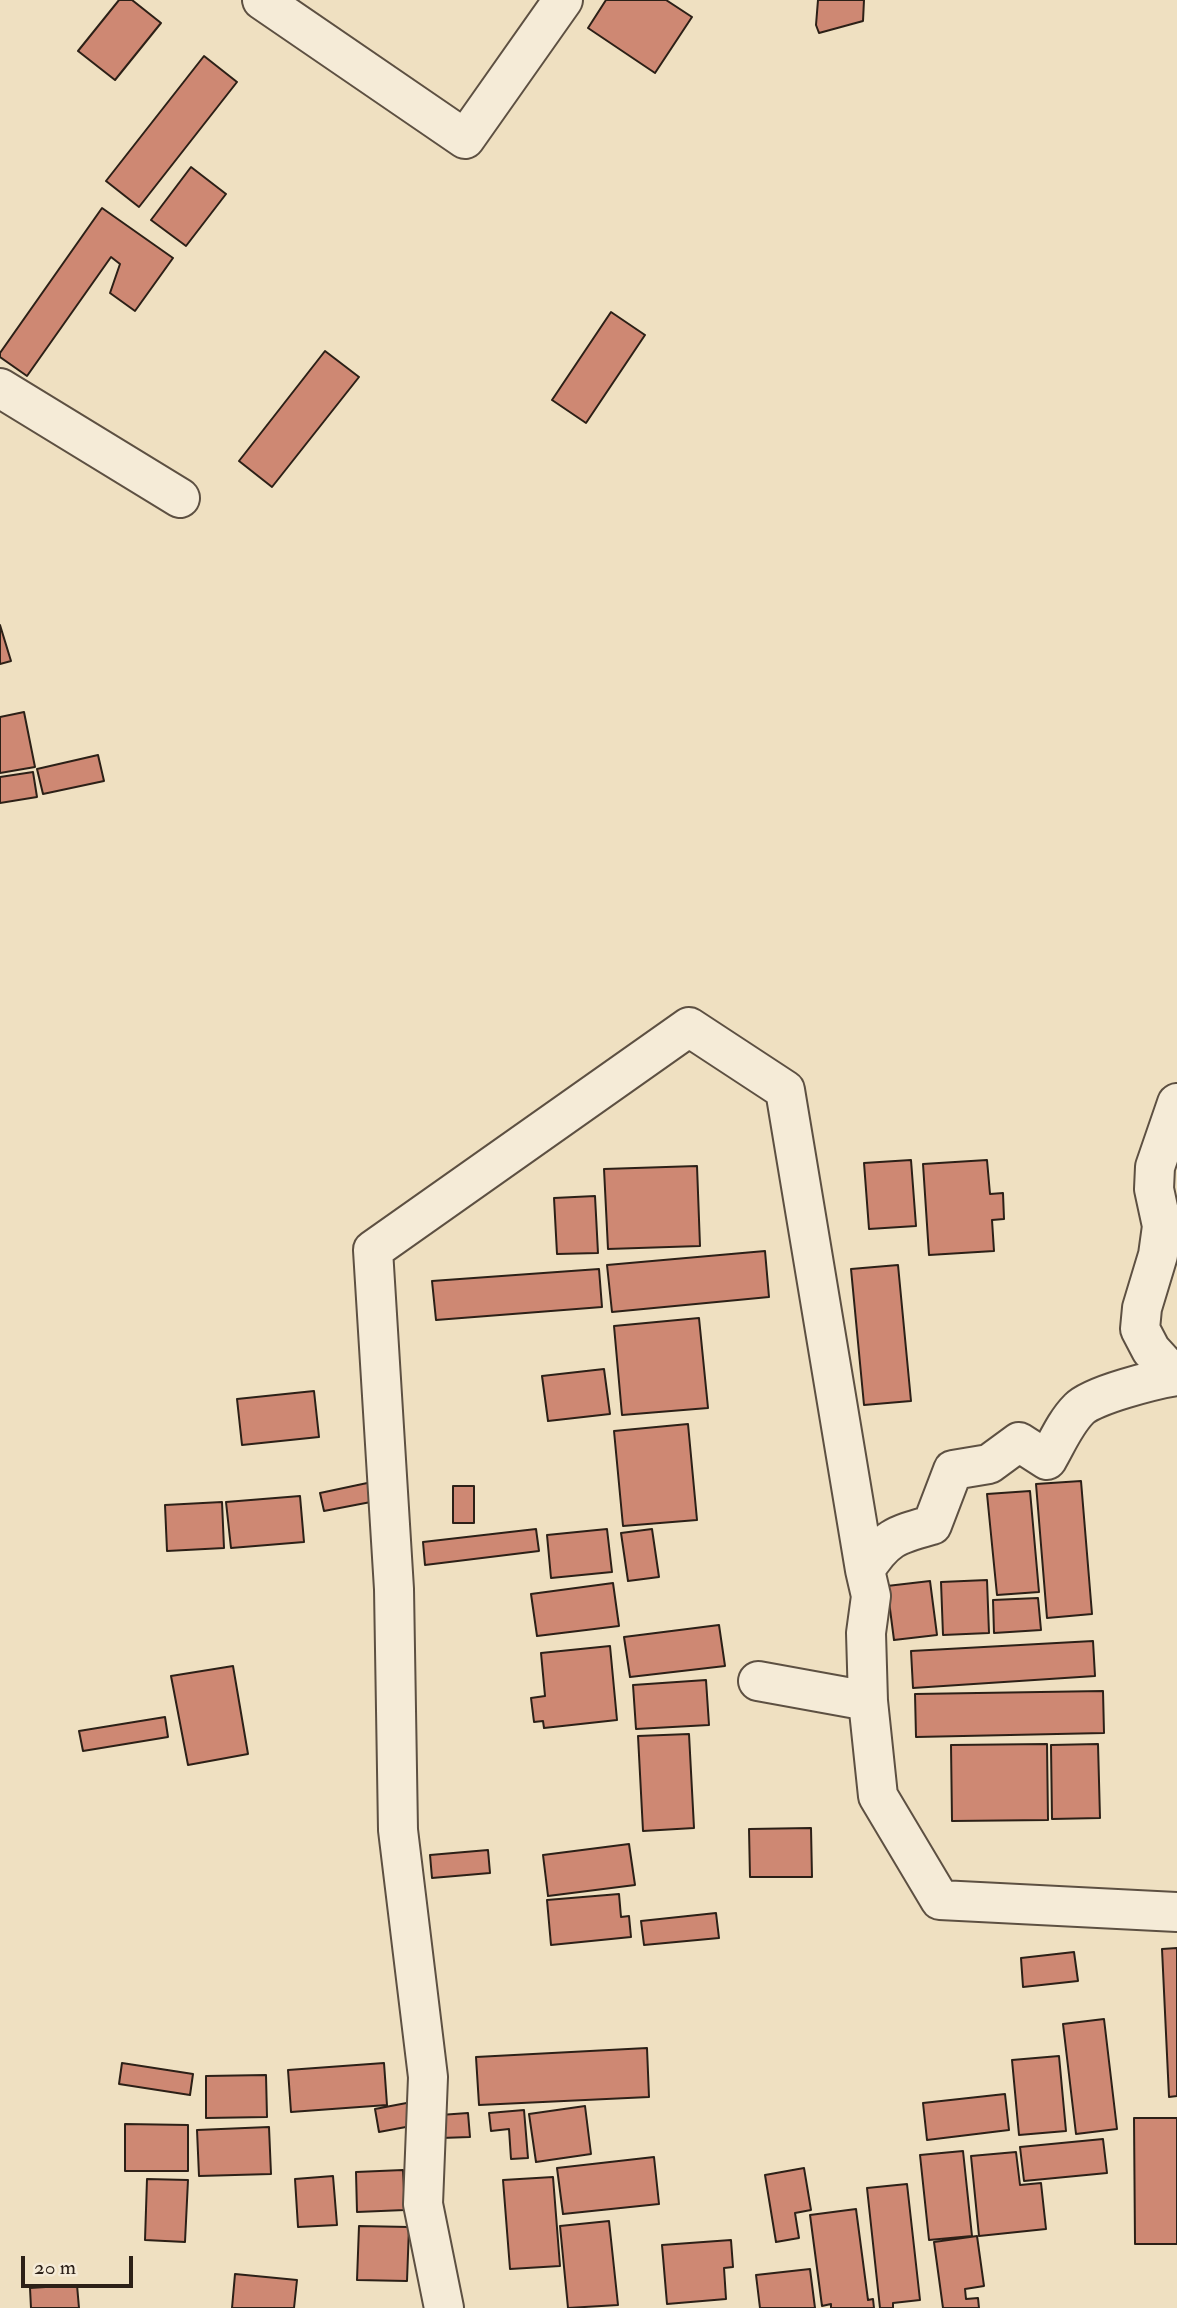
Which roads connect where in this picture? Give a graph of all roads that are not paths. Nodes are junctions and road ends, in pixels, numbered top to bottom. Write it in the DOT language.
graph roads {
  1 [pos="262,0"];
  2 [pos="563,0"];
  3 [pos="0,388"];
  4 [pos="180,498"];
  5 [pos="1177,1104"];
  6 [pos="1176,1376"];
  7 [pos="865,1570"];
  8 [pos="758,1681"];
  9 [pos="868,1701"];
  10 [pos="1177,1912"];
  11 [pos="444,2308"];
  1 -- 2 [label="street"];
  3 -- 4 [label="street"];
  5 -- 6 [label="street"];
  6 -- 7 [label="street"];
  7 -- 9 [label="street"];
  7 -- 11 [label="street"];
  8 -- 9 [label="street"];
  9 -- 10 [label="street"];
}
